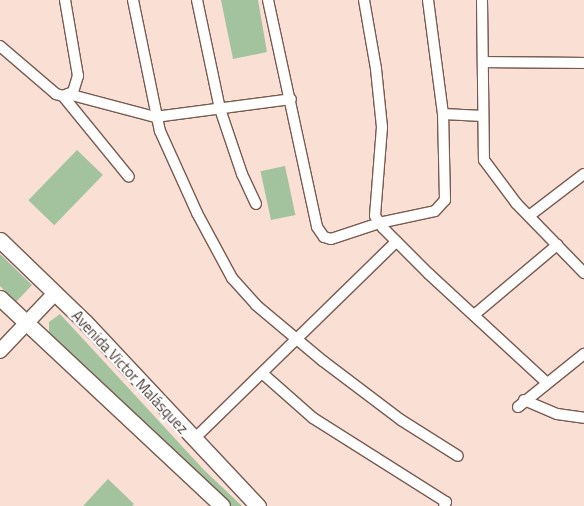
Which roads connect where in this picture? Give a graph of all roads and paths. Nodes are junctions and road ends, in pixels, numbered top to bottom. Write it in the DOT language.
graph roads {
  1 [pos="65,0"];
  2 [pos="133,0"];
  3 [pos="197,0"];
  4 [pos="268,0"];
  5 [pos="364,0"];
  6 [pos="428,0"];
  7 [pos="482,0"];
  8 [pos="0,46"];
  9 [pos="483,62"];
  10 [pos="584,62"];
  11 [pos="65,95"];
  12 [pos="291,99"];
  13 [pos="220,109"];
  14 [pos="443,114"];
  15 [pos="483,116"];
  16 [pos="155,117"];
  17 [pos="584,174"];
  18 [pos="129,177"];
  19 [pos="256,204"];
  20 [pos="528,216"];
  21 [pos="379,223"];
  22 [pos="0,240"];
  23 [pos="396,242"];
  24 [pos="557,245"];
  25 [pos="584,273"];
  26 [pos="54,294"];
  27 [pos="0,298"];
  28 [pos="474,316"];
  29 [pos="27,323"];
  30 [pos="296,339"];
  31 [pos="0,352"];
  32 [pos="584,354"];
  33 [pos="262,374"];
  34 [pos="546,382"];
  35 [pos="584,418"];
  36 [pos="193,440"];
  37 [pos="458,456"];
  38 [pos="222,506"];
  39 [pos="258,506"];
  40 [pos="444,506"];
  1 -- 11 [label="street"];
  2 -- 16 [label="street"];
  3 -- 13 [label="street"];
  4 -- 12 [label="street"];
  5 -- 21 [label="street"];
  6 -- 14 [label="street"];
  7 -- 9 [label="street"];
  8 -- 11 [label="street"];
  9 -- 10 [label="street"];
  9 -- 15 [label="street"];
  11 -- 16 [label="street"];
  11 -- 18 [label="street"];
  12 -- 13 [label="street"];
  12 -- 21 [label="street"];
  13 -- 16 [label="street"];
  13 -- 19 [label="street"];
  14 -- 15 [label="street"];
  14 -- 21 [label="street"];
  15 -- 20 [label="street"];
  16 -- 30 [label="street"];
  17 -- 20 [label="street"];
  20 -- 24 [label="street"];
  21 -- 23 [label="street"];
  22 -- 26 [label="main road, Avenida Victor Malásquez"];
  23 -- 28 [label="street"];
  23 -- 30 [label="street"];
  24 -- 25 [label="street"];
  24 -- 28 [label="street"];
  26 -- 29 [label="street"];
  26 -- 36 [label="main road, Avenida Victor Malásquez"];
  27 -- 29 [label="main road, Avenida Victor Malásquez"];
  28 -- 34 [label="street"];
  29 -- 31 [label="street"];
  29 -- 38 [label="main road, Avenida Victor Malásquez"];
  30 -- 33 [label="street"];
  30 -- 37 [label="street"];
  32 -- 34 [label="street"];
  33 -- 36 [label="street"];
  33 -- 40 [label="street"];
  34 -- 35 [label="street"];
  36 -- 39 [label="main road, Avenida Victor Malásquez"];
}
